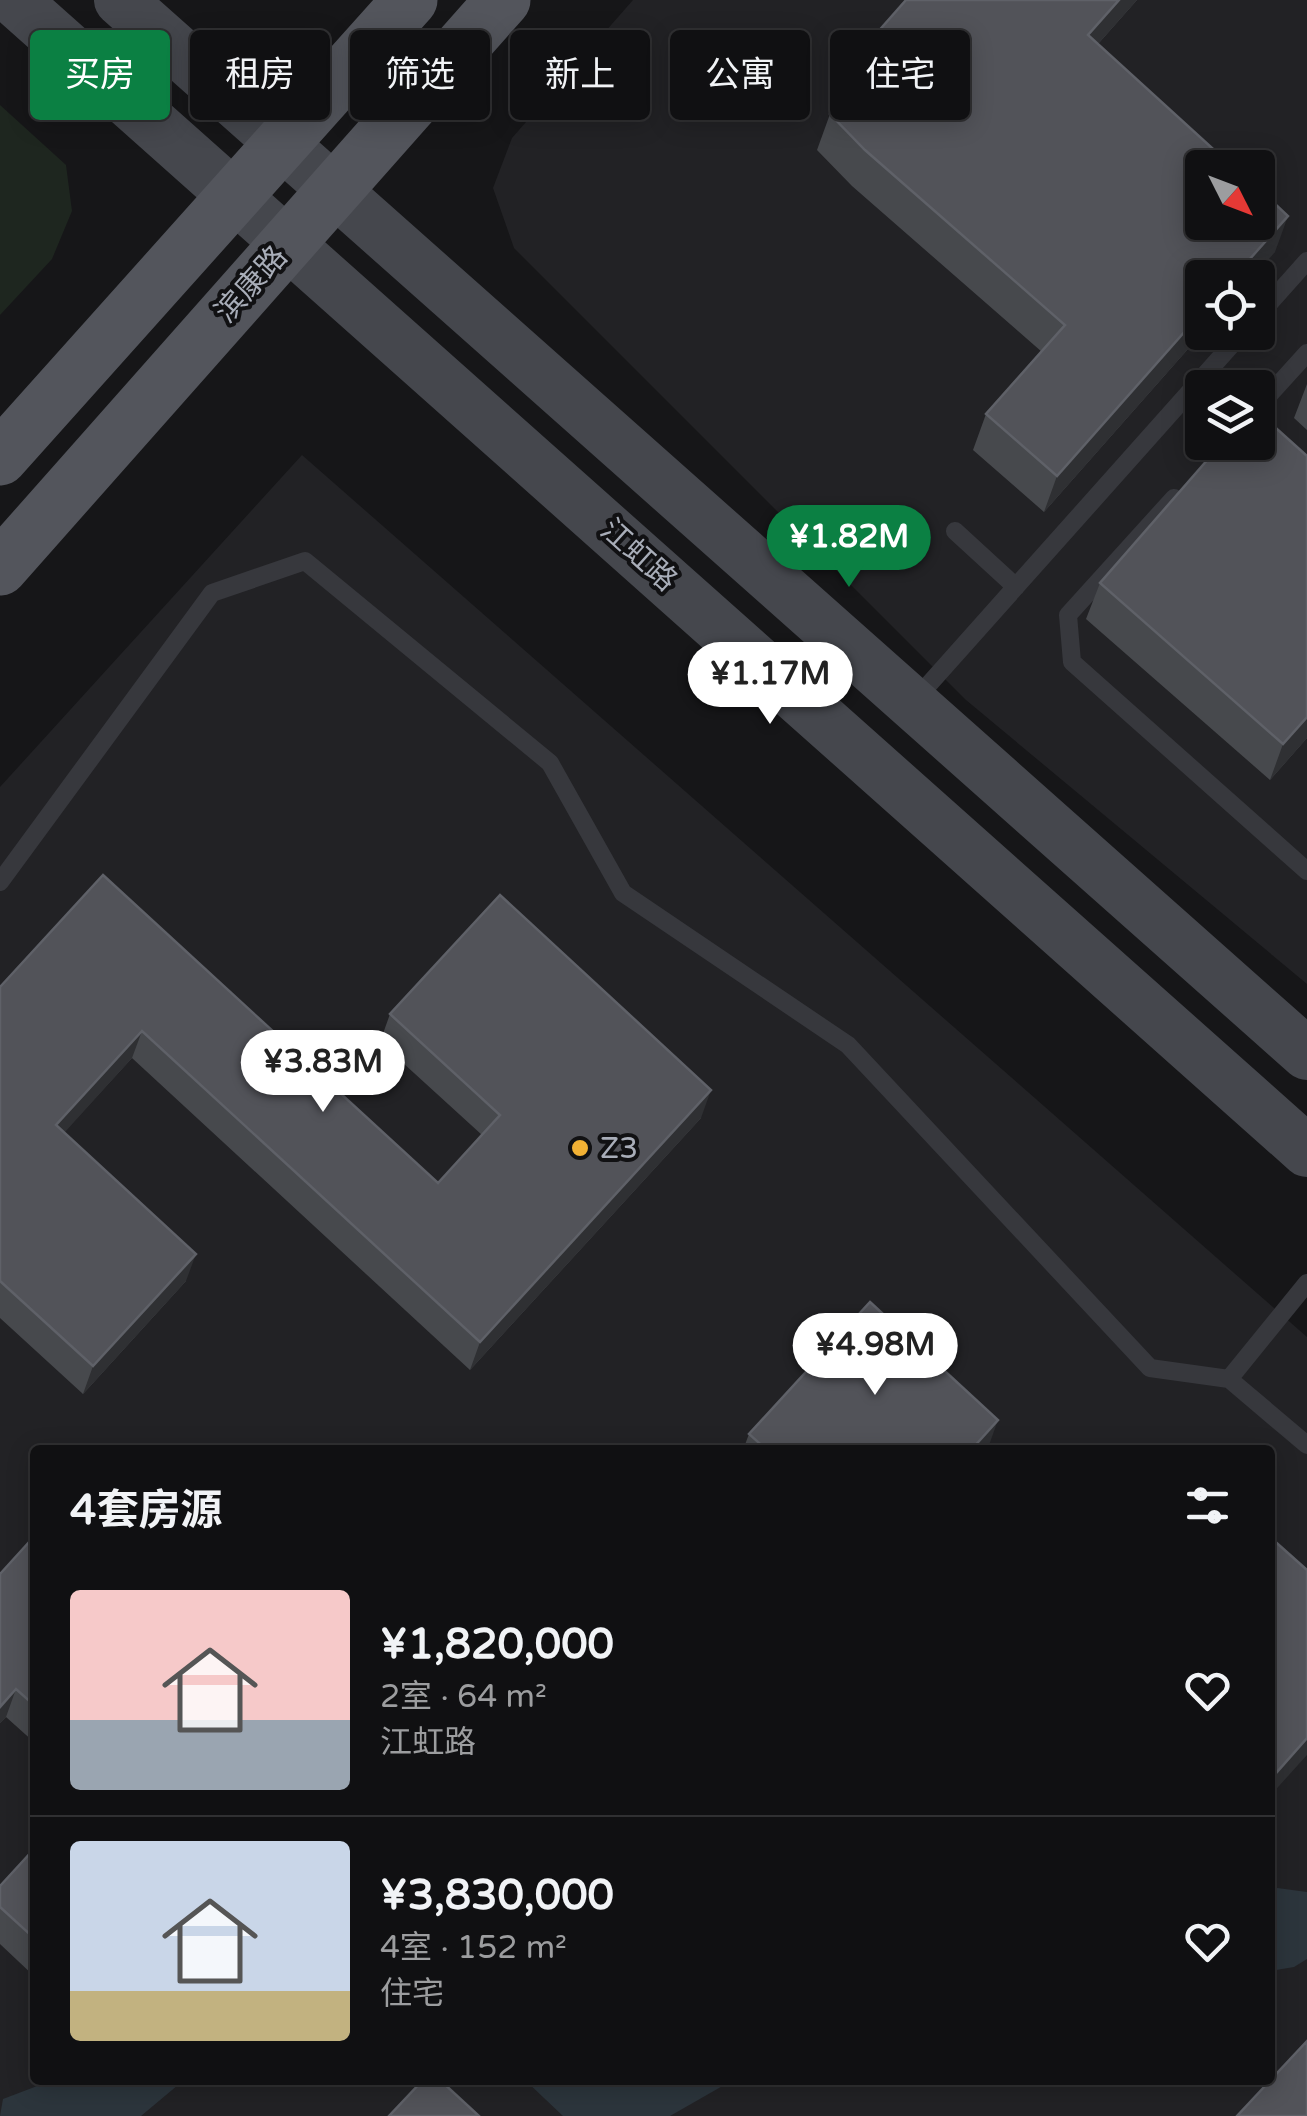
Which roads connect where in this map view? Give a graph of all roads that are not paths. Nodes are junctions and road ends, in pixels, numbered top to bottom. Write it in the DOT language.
graph roads {
  1 [pos="14,0"];
  2 [pos="120,0"];
  3 [pos="410,0"];
  4 [pos="502,0"];
  5 [pos="284,144"];
  6 [pos="336,188"];
  7 [pos="236,194"];
  8 [pos="286,244"];
  9 [pos="1307,260"];
  10 [pos="1275,297"];
  11 [pos="1227,350"];
  12 [pos="1307,353"];
  13 [pos="1275,388"];
  14 [pos="0,458"];
  15 [pos="1186,486"];
  16 [pos="955,531"];
  17 [pos="0,568"];
  18 [pos="1016,587"];
  19 [pos="913,702"];
  20 [pos="1307,871"];
  21 [pos="0,882"];
  22 [pos="1307,1054"];
  23 [pos="1307,1150"];
  24 [pos="1307,1283"];
  25 [pos="1229,1378"];
  26 [pos="1307,1444"];
  1 -- 7 [label="main road, 江虹路"];
  2 -- 5 [label="main road"];
  3 -- 5 [label="main road"];
  4 -- 6 [label="main road, 滨康路"];
  5 -- 6 [label="main road"];
  5 -- 7 [label="main road"];
  6 -- 8 [label="main road, 滨康路"];
  6 -- 19 [label="main road"];
  7 -- 8 [label="main road, 江虹路"];
  7 -- 14 [label="main road"];
  8 -- 17 [label="main road, 滨康路"];
  8 -- 23 [label="main road, 江虹路"];
  9 -- 10 [label="lane"];
  11 -- 18 [label="lane"];
  12 -- 13 [label="lane"];
  15 -- 20 [label="lane"];
  16 -- 18 [label="lane"];
  18 -- 19 [label="lane"];
  19 -- 22 [label="main road"];
  21 -- 25 [label="lane"];
  24 -- 25 [label="lane"];
  25 -- 26 [label="lane"];
}
